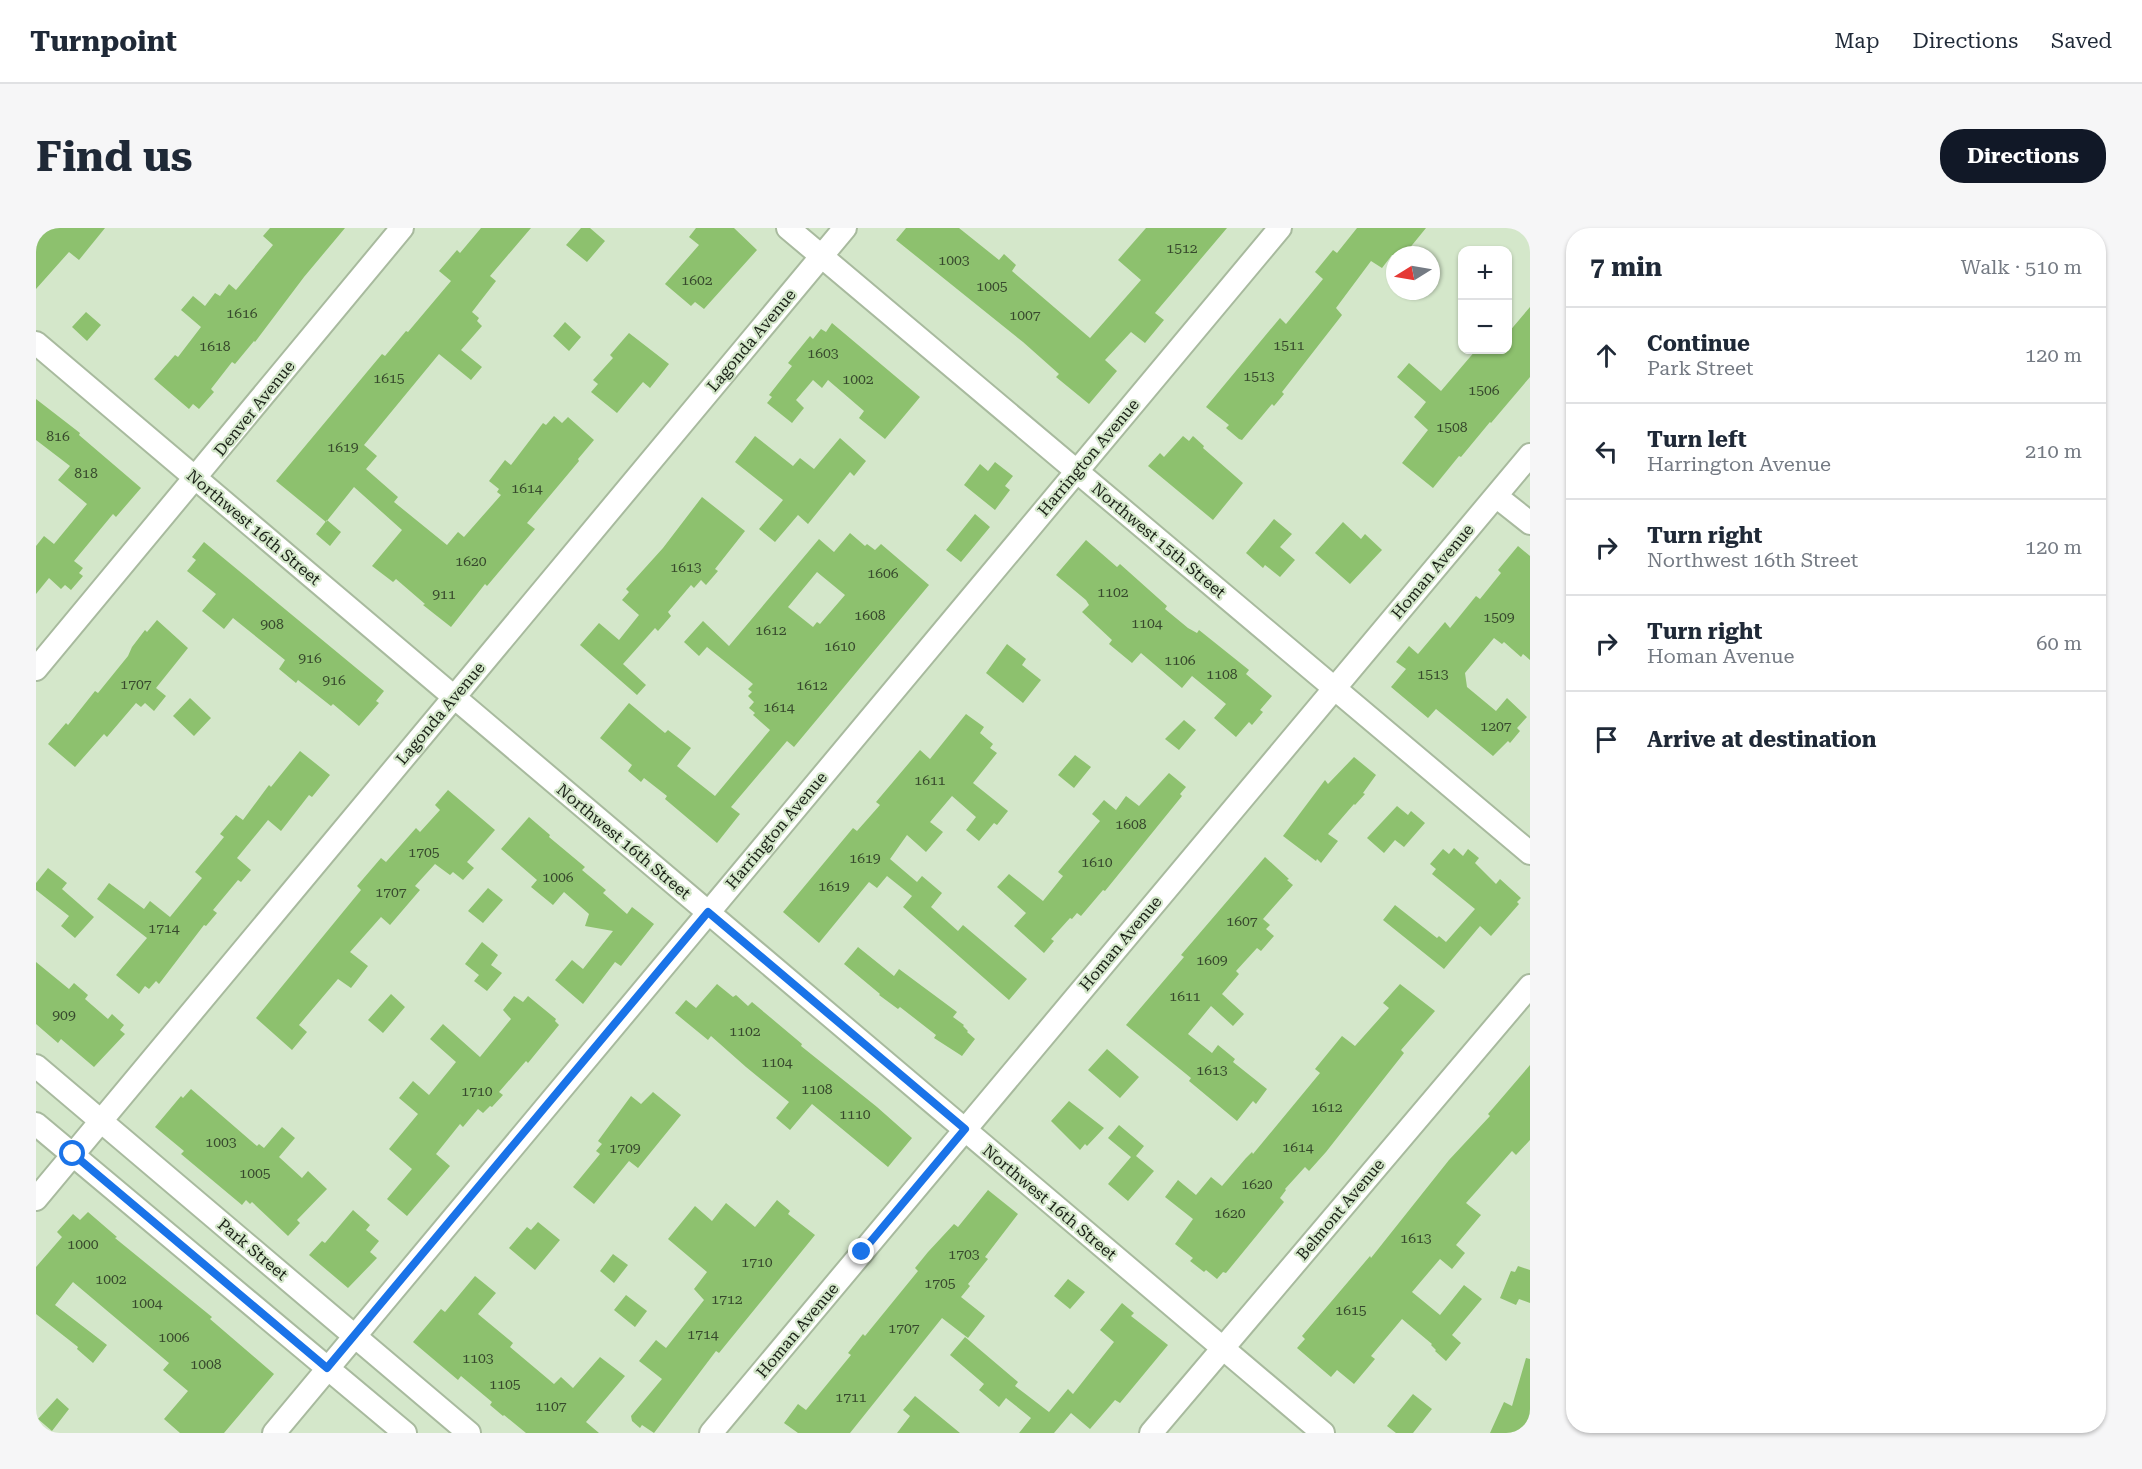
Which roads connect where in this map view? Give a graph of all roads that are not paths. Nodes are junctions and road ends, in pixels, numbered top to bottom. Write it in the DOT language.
graph roads {
  1 [pos="402,228"];
  2 [pos="788,228"];
  3 [pos="845,228"];
  4 [pos="1280,228"];
  5 [pos="821,256"];
  6 [pos="36,343"];
  7 [pos="1530,455"];
  8 [pos="1077,471"];
  9 [pos="196,478"];
  10 [pos="1496,496"];
  11 [pos="1530,523"];
  12 [pos="36,669"];
  13 [pos="1334,687"];
  14 [pos="454,696"];
  15 [pos="1530,853"];
  16 [pos="708,912"];
  17 [pos="1530,986"];
  18 [pos="36,1066"];
  19 [pos="101,1121"];
  20 [pos="36,1124"];
  21 [pos="965,1129"];
  22 [pos="73,1154"];
  23 [pos="36,1199"];
  24 [pos="354,1335"];
  25 [pos="1223,1348"];
  26 [pos="327,1368"];
  27 [pos="274,1433"];
  28 [pos="405,1433"];
  29 [pos="469,1433"];
  30 [pos="711,1433"];
  31 [pos="1151,1433"];
  32 [pos="1323,1433"];
  1 -- 9 [label="street, Denver Avenue"];
  2 -- 5 [label="street, Northwest 15th Street"];
  3 -- 5 [label="street, Lagonda Avenue"];
  4 -- 8 [label="street, Harrington Avenue"];
  5 -- 8 [label="street, Northwest 15th Street"];
  5 -- 14 [label="street, Lagonda Avenue"];
  6 -- 9 [label="street, Northwest 16th Street"];
  7 -- 10 [label="street, Homan Avenue"];
  8 -- 13 [label="street, Northwest 15th Street"];
  8 -- 16 [label="street, Harrington Avenue"];
  9 -- 12 [label="street, Denver Avenue"];
  9 -- 14 [label="street, Northwest 16th Street"];
  10 -- 11 [label="street"];
  10 -- 13 [label="street, Homan Avenue"];
  13 -- 15 [label="street, Northwest 15th Street"];
  13 -- 21 [label="street, Homan Avenue"];
  14 -- 16 [label="street, Northwest 16th Street"];
  14 -- 19 [label="street, Lagonda Avenue"];
  16 -- 21 [label="street, Northwest 16th Street"];
  16 -- 24 [label="street, Harrington Avenue"];
  17 -- 25 [label="street, Belmont Avenue"];
  18 -- 19 [label="street, Park Street"];
  19 -- 22 [label="street, Lagonda Avenue"];
  19 -- 24 [label="street, Park Street"];
  20 -- 22 [label="street"];
  21 -- 25 [label="street, Northwest 16th Street"];
  21 -- 30 [label="street, Homan Avenue"];
  22 -- 23 [label="street, Lagonda Avenue"];
  22 -- 26 [label="street"];
  24 -- 26 [label="street, Harrington Avenue"];
  24 -- 29 [label="street, Park Street"];
  25 -- 31 [label="street, Belmont Avenue"];
  25 -- 32 [label="street, Northwest 16th Street"];
  26 -- 27 [label="street, Harrington Avenue"];
  26 -- 28 [label="street"];
}
